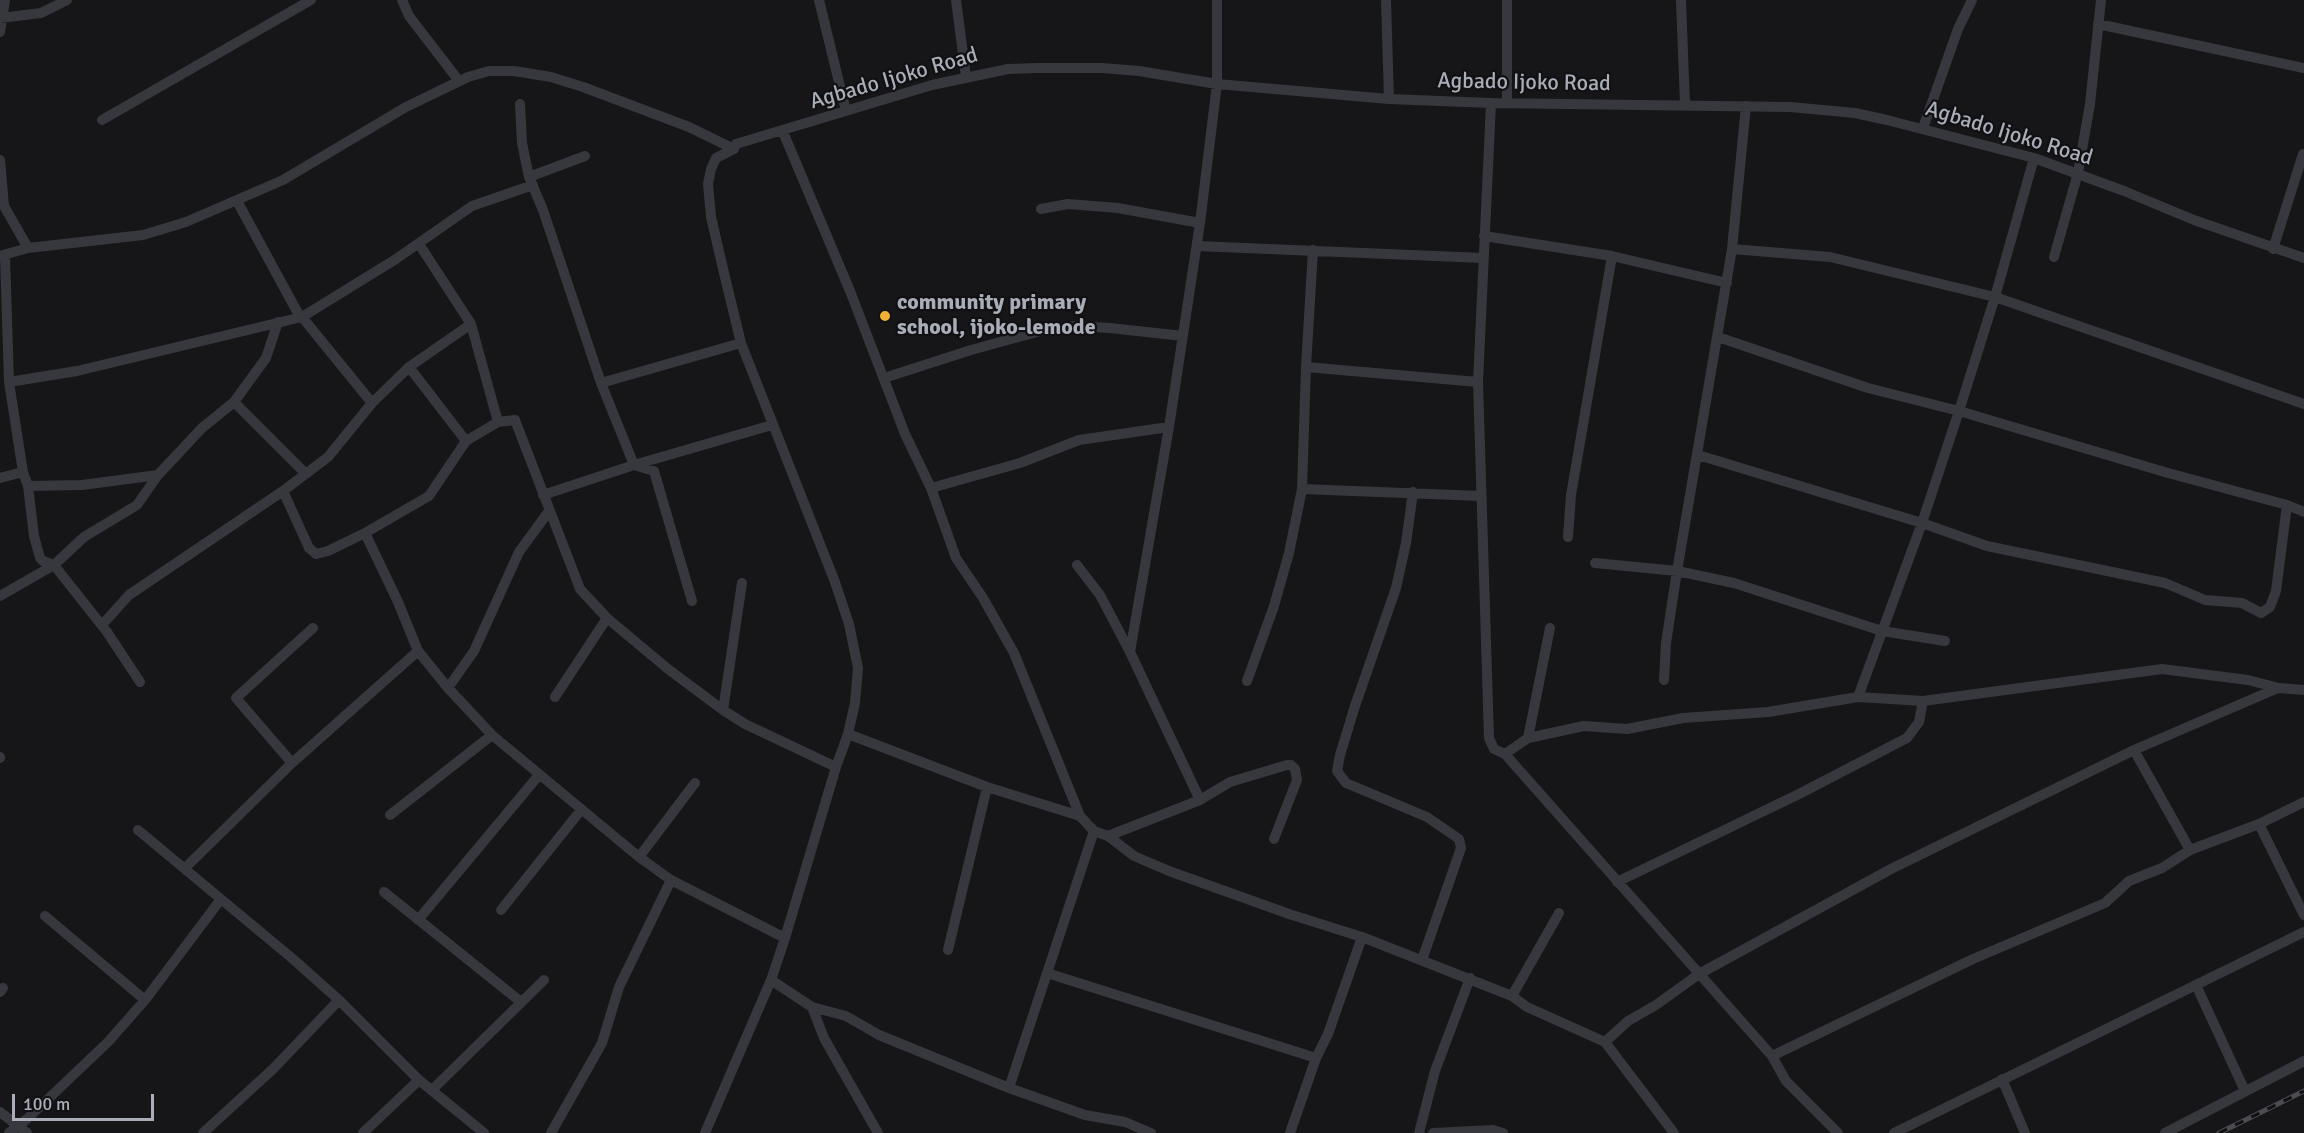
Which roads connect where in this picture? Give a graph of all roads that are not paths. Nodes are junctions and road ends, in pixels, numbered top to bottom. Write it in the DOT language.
graph roads {
  1 [pos="5,0"];
  2 [pos="67,0"];
  3 [pos="311,0"];
  4 [pos="402,0"];
  5 [pos="819,0"];
  6 [pos="956,0"];
  7 [pos="1217,0"];
  8 [pos="1386,0"];
  9 [pos="1507,0"];
  10 [pos="1681,0"];
  11 [pos="1972,0"];
  12 [pos="2101,0"];
  13 [pos="1,18"];
  14 [pos="2097,24"];
  15 [pos="0,32"];
  16 [pos="2304,68"];
  17 [pos="966,77"];
  18 [pos="459,81"];
  19 [pos="1217,84"];
  20 [pos="1389,99"];
  21 [pos="1491,103"];
  22 [pos="1507,103"];
  23 [pos="520,104"];
  24 [pos="1685,105"];
  25 [pos="1746,106"];
  26 [pos="846,111"];
  27 [pos="102,120"];
  28 [pos="1923,128"];
  29 [pos="783,132"];
  30 [pos="734,149"];
  31 [pos="2303,154"];
  32 [pos="585,156"];
  33 [pos="2034,158"];
  34 [pos="0,160"];
  35 [pos="2078,173"];
  36 [pos="531,181"];
  37 [pos="237,201"];
  38 [pos="1041,209"];
  39 [pos="1200,223"];
  40 [pos="1484,236"];
  41 [pos="419,244"];
  42 [pos="1197,246"];
  43 [pos="28,248"];
  44 [pos="1732,249"];
  45 [pos="2273,249"];
  46 [pos="1313,250"];
  47 [pos="3,255"];
  48 [pos="1612,256"];
  49 [pos="1483,258"];
  50 [pos="2054,258"];
  51 [pos="2304,258"];
  52 [pos="1727,283"];
  53 [pos="1995,297"];
  54 [pos="301,317"];
  55 [pos="278,322"];
  56 [pos="471,324"];
  57 [pos="1183,336"];
  58 [pos="1718,337"];
  59 [pos="741,343"];
  60 [pos="409,367"];
  61 [pos="1306,367"];
  62 [pos="884,378"];
  63 [pos="9,382"];
  64 [pos="1478,382"];
  65 [pos="601,383"];
  66 [pos="234,402"];
  67 [pos="372,403"];
  68 [pos="2304,404"];
  69 [pos="1959,411"];
  70 [pos="498,422"];
  71 [pos="772,425"];
  72 [pos="1169,427"];
  73 [pos="466,441"];
  74 [pos="1698,454"];
  75 [pos="634,465"];
  76 [pos="23,472"];
  77 [pos="306,474"];
  78 [pos="158,476"];
  79 [pos="0,478"];
  80 [pos="28,486"];
  81 [pos="932,488"];
  82 [pos="1302,489"];
  83 [pos="282,491"];
  84 [pos="1413,492"];
  85 [pos="543,495"];
  86 [pos="1481,496"];
  87 [pos="2286,505"];
  88 [pos="549,511"];
  89 [pos="2304,512"];
  90 [pos="1922,523"];
  91 [pos="364,533"];
  92 [pos="1568,537"];
  93 [pos="1595,563"];
  94 [pos="54,565"];
  95 [pos="1077,565"];
  96 [pos="1677,571"];
  97 [pos="742,583"];
  98 [pos="0,596"];
  99 [pos="692,601"];
  100 [pos="607,618"];
  101 [pos="102,625"];
  102 [pos="314,628"];
  103 [pos="1550,628"];
  104 [pos="1882,631"];
  105 [pos="1945,641"];
  106 [pos="418,651"];
  107 [pos="1130,652"];
  108 [pos="1664,680"];
  109 [pos="1247,681"];
  110 [pos="140,682"];
  111 [pos="448,688"];
  112 [pos="2279,688"];
  113 [pos="2304,690"];
  114 [pos="555,697"];
  115 [pos="1858,697"];
  116 [pos="1923,701"];
  117 [pos="723,710"];
  118 [pos="848,734"];
  119 [pos="492,735"];
  120 [pos="1528,738"];
  121 [pos="2134,750"];
  122 [pos="1504,753"];
  123 [pos="292,763"];
  124 [pos="836,767"];
  125 [pos="539,775"];
  126 [pos="695,783"];
  127 [pos="987,787"];
  128 [pos="1200,800"];
  129 [pos="2304,802"];
  130 [pos="581,810"];
  131 [pos="390,815"];
  132 [pos="1080,816"];
  133 [pos="2259,824"];
  134 [pos="138,830"];
  135 [pos="1094,831"];
  136 [pos="1108,836"];
  137 [pos="1274,838"];
  138 [pos="2190,850"];
  139 [pos="639,857"];
  140 [pos="185,868"];
  141 [pos="671,880"];
  142 [pos="1617,882"];
  143 [pos="384,892"];
  144 [pos="221,899"];
  145 [pos="501,910"];
  146 [pos="1559,913"];
  147 [pos="2304,915"];
  148 [pos="45,916"];
  149 [pos="418,920"];
  150 [pos="2304,932"];
  151 [pos="1362,937"];
  152 [pos="785,938"];
  153 [pos="948,950"];
  154 [pos="1422,960"];
  155 [pos="1047,973"];
  156 [pos="1699,974"];
  157 [pos="1470,978"];
  158 [pos="544,980"];
  159 [pos="771,980"];
  160 [pos="2196,985"];
  161 [pos="1512,996"];
  162 [pos="145,1000"];
  163 [pos="339,1000"];
  164 [pos="521,1002"];
  165 [pos="812,1007"];
  166 [pos="1605,1042"];
  167 [pos="1772,1056"];
  168 [pos="1316,1058"];
  169 [pos="2304,1061"];
  170 [pos="2001,1079"];
  171 [pos="419,1080"];
  172 [pos="1009,1088"];
  173 [pos="432,1090"];
  174 [pos="2245,1091"];
  175 [pos="0,1112"];
  176 [pos="711,1121"];
  177 [pos="13,1129"];
  178 [pos="27,1133"];
  179 [pos="203,1133"];
  180 [pos="363,1133"];
  181 [pos="484,1133"];
  182 [pos="551,1133"];
  183 [pos="705,1133"];
  184 [pos="719,1133"];
  185 [pos="878,1133"];
  186 [pos="1151,1133"];
  187 [pos="1290,1133"];
  188 [pos="1419,1133"];
  189 [pos="1433,1133"];
  190 [pos="1503,1133"];
  191 [pos="1674,1133"];
  192 [pos="1838,1133"];
  193 [pos="1894,1133"];
  194 [pos="2025,1133"];
  195 [pos="2165,1133"];
  1 -- 13 [label="street"];
  2 -- 13 [label="street"];
  3 -- 27 [label="street"];
  4 -- 18 [label="street"];
  5 -- 26 [label="street"];
  6 -- 17 [label="street"];
  7 -- 19 [label="street"];
  8 -- 20 [label="street"];
  9 -- 22 [label="street"];
  10 -- 24 [label="street"];
  11 -- 28 [label="street"];
  12 -- 14 [label="street"];
  13 -- 15 [label="street"];
  14 -- 16 [label="street"];
  14 -- 35 [label="street"];
  17 -- 19 [label="street, Agbado Ijoko Road"];
  17 -- 26 [label="street, Agbado Ijoko Road"];
  18 -- 30 [label="street"];
  18 -- 37 [label="street"];
  19 -- 20 [label="street, Agbado Ijoko Road"];
  19 -- 39 [label="street"];
  20 -- 21 [label="street, Agbado Ijoko Road"];
  21 -- 22 [label="street, Agbado Ijoko Road"];
  21 -- 40 [label="street"];
  22 -- 24 [label="street, Agbado Ijoko Road"];
  23 -- 36 [label="street"];
  24 -- 25 [label="street, Agbado Ijoko Road"];
  25 -- 28 [label="street, Agbado Ijoko Road"];
  25 -- 44 [label="street"];
  26 -- 29 [label="street, Agbado Ijoko Road"];
  28 -- 33 [label="street, Agbado Ijoko Road"];
  29 -- 30 [label="street, Agbado Ijoko Road"];
  29 -- 62 [label="street"];
  30 -- 59 [label="street, Agbado Ijoko Road"];
  31 -- 45 [label="street"];
  32 -- 36 [label="street"];
  33 -- 35 [label="street, Agbado Ijoko Road"];
  33 -- 53 [label="street"];
  34 -- 43 [label="street"];
  35 -- 45 [label="street, Agbado Ijoko Road"];
  35 -- 50 [label="street"];
  36 -- 41 [label="street"];
  36 -- 65 [label="street"];
  37 -- 43 [label="street"];
  37 -- 54 [label="street"];
  38 -- 39 [label="street"];
  39 -- 42 [label="street"];
  40 -- 48 [label="street"];
  40 -- 49 [label="street"];
  41 -- 54 [label="street"];
  41 -- 56 [label="street"];
  42 -- 46 [label="street"];
  42 -- 57 [label="street"];
  43 -- 47 [label="street"];
  44 -- 52 [label="street"];
  44 -- 53 [label="street"];
  45 -- 51 [label="street, Agbado Ijoko Road"];
  46 -- 49 [label="street"];
  46 -- 61 [label="street"];
  47 -- 63 [label="street"];
  48 -- 52 [label="street"];
  48 -- 92 [label="street"];
  49 -- 64 [label="street"];
  52 -- 58 [label="street"];
  53 -- 68 [label="street"];
  53 -- 69 [label="street"];
  54 -- 55 [label="street"];
  54 -- 67 [label="street"];
  55 -- 63 [label="street"];
  55 -- 66 [label="street"];
  56 -- 60 [label="street"];
  56 -- 70 [label="street"];
  57 -- 62 [label="street"];
  57 -- 72 [label="street"];
  58 -- 69 [label="street"];
  58 -- 74 [label="street"];
  59 -- 65 [label="street"];
  59 -- 71 [label="street"];
  60 -- 67 [label="street"];
  60 -- 73 [label="street"];
  61 -- 64 [label="street"];
  61 -- 82 [label="street"];
  62 -- 81 [label="street"];
  63 -- 76 [label="street"];
  64 -- 86 [label="street"];
  65 -- 75 [label="street"];
  66 -- 77 [label="street"];
  66 -- 78 [label="street"];
  67 -- 77 [label="street"];
  69 -- 87 [label="street"];
  69 -- 90 [label="street"];
  70 -- 73 [label="street"];
  70 -- 85 [label="street"];
  71 -- 75 [label="street"];
  71 -- 118 [label="street"];
  72 -- 81 [label="street"];
  72 -- 107 [label="street"];
  73 -- 91 [label="street"];
  74 -- 90 [label="street"];
  74 -- 96 [label="street"];
  75 -- 85 [label="street"];
  75 -- 99 [label="street"];
  76 -- 79 [label="street"];
  76 -- 80 [label="street"];
  77 -- 83 [label="street"];
  78 -- 80 [label="street"];
  78 -- 94 [label="street"];
  80 -- 94 [label="street"];
  81 -- 132 [label="street"];
  82 -- 84 [label="street"];
  82 -- 109 [label="street"];
  83 -- 91 [label="street"];
  83 -- 101 [label="street"];
  84 -- 86 [label="street"];
  84 -- 154 [label="street"];
  85 -- 88 [label="street"];
  86 -- 122 [label="street"];
  87 -- 89 [label="street"];
  87 -- 90 [label="street"];
  88 -- 100 [label="street"];
  88 -- 111 [label="street"];
  90 -- 104 [label="street"];
  91 -- 106 [label="street"];
  93 -- 96 [label="street"];
  94 -- 98 [label="street"];
  94 -- 101 [label="street"];
  95 -- 107 [label="street"];
  96 -- 104 [label="street"];
  96 -- 108 [label="street"];
  97 -- 117 [label="street"];
  100 -- 114 [label="street"];
  100 -- 117 [label="street"];
  101 -- 110 [label="street"];
  102 -- 123 [label="street"];
  103 -- 120 [label="street"];
  104 -- 105 [label="street"];
  104 -- 115 [label="street"];
  106 -- 111 [label="street"];
  106 -- 123 [label="street"];
  107 -- 128 [label="street"];
  111 -- 119 [label="street"];
  112 -- 113 [label="street"];
  112 -- 116 [label="street"];
  112 -- 121 [label="street"];
  115 -- 116 [label="street"];
  115 -- 120 [label="street"];
  116 -- 142 [label="street"];
  117 -- 124 [label="street"];
  118 -- 124 [label="street"];
  118 -- 127 [label="street"];
  119 -- 125 [label="street"];
  119 -- 131 [label="street"];
  120 -- 122 [label="street"];
  121 -- 138 [label="street"];
  121 -- 156 [label="street"];
  122 -- 142 [label="street"];
  123 -- 140 [label="street"];
  124 -- 152 [label="street"];
  125 -- 130 [label="street"];
  125 -- 149 [label="street"];
  126 -- 139 [label="street"];
  127 -- 132 [label="street"];
  127 -- 153 [label="street"];
  128 -- 136 [label="street"];
  128 -- 137 [label="street"];
  129 -- 133 [label="street"];
  130 -- 139 [label="street"];
  130 -- 145 [label="street"];
  132 -- 135 [label="street"];
  133 -- 138 [label="street"];
  133 -- 147 [label="street"];
  134 -- 140 [label="street"];
  135 -- 136 [label="street"];
  135 -- 155 [label="street"];
  136 -- 151 [label="street"];
  138 -- 167 [label="street"];
  139 -- 141 [label="street"];
  140 -- 144 [label="street"];
  141 -- 152 [label="street"];
  141 -- 182 [label="street"];
  142 -- 156 [label="street"];
  143 -- 149 [label="street"];
  144 -- 162 [label="street"];
  144 -- 163 [label="street"];
  146 -- 161 [label="street"];
  148 -- 162 [label="street"];
  149 -- 164 [label="street"];
  150 -- 160 [label="street"];
  151 -- 154 [label="street"];
  151 -- 168 [label="street"];
  152 -- 159 [label="street"];
  154 -- 157 [label="street"];
  155 -- 168 [label="street"];
  155 -- 172 [label="street"];
  156 -- 166 [label="street"];
  156 -- 167 [label="street"];
  157 -- 161 [label="street"];
  157 -- 188 [label="street"];
  158 -- 164 [label="street"];
  159 -- 165 [label="street"];
  159 -- 176 [label="street"];
  160 -- 170 [label="street"];
  160 -- 174 [label="street"];
  161 -- 166 [label="street"];
  162 -- 177 [label="street"];
  163 -- 171 [label="street"];
  163 -- 179 [label="street"];
  164 -- 173 [label="street"];
  165 -- 172 [label="street"];
  165 -- 185 [label="street"];
  166 -- 191 [label="street"];
  167 -- 192 [label="street"];
  168 -- 187 [label="street"];
  169 -- 174 [label="street"];
  170 -- 193 [label="street"];
  170 -- 194 [label="street"];
  171 -- 173 [label="street"];
  171 -- 180 [label="street"];
  172 -- 186 [label="street"];
  173 -- 181 [label="street"];
  174 -- 195 [label="street"];
  175 -- 177 [label="street"];
  176 -- 183 [label="street"];
  176 -- 184 [label="street"];
  177 -- 178 [label="street"];
  189 -- 190 [label="street"];
}
